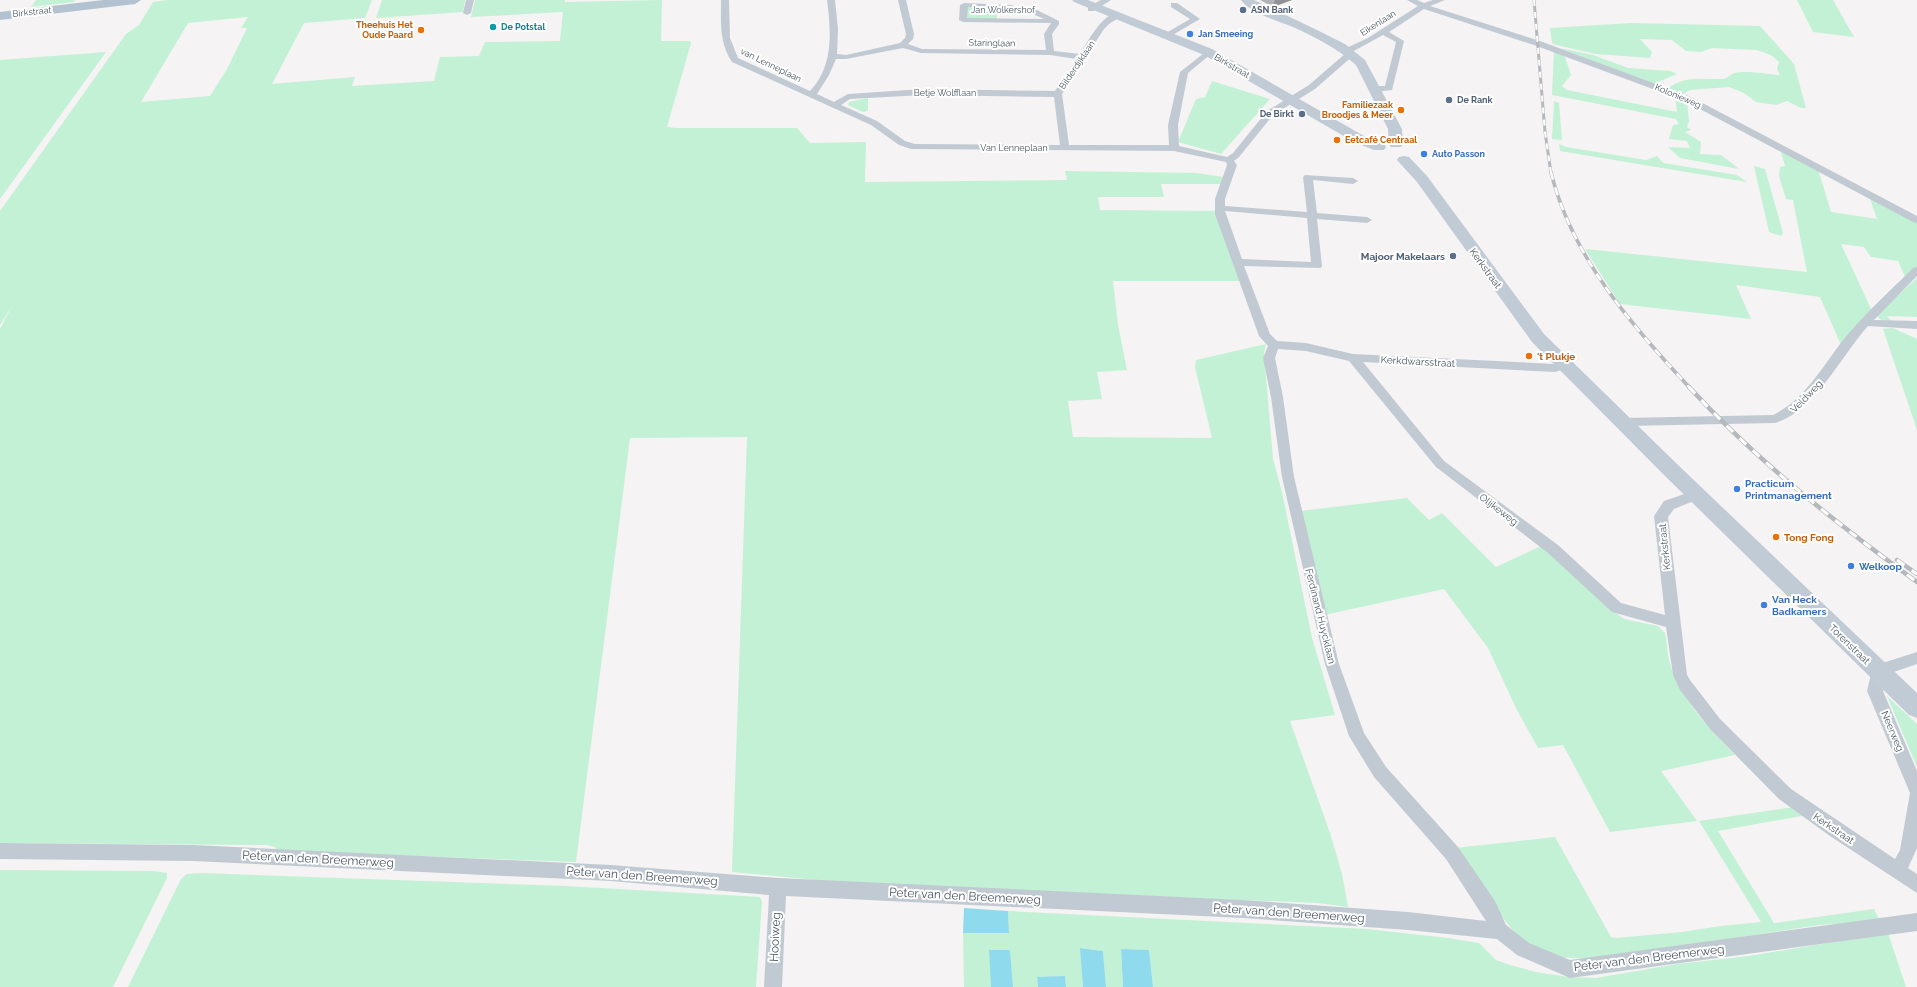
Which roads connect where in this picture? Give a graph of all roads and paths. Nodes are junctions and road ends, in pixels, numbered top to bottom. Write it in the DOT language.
graph roads {
  1 [pos="135,0"];
  2 [pos="470,0"];
  3 [pos="725,0"];
  4 [pos="831,0"];
  5 [pos="902,0"];
  6 [pos="1078,0"];
  7 [pos="1107,0"];
  8 [pos="1247,0"];
  9 [pos="1411,0"];
  10 [pos="1441,0"];
  11 [pos="1174,5"];
  12 [pos="1423,6"];
  13 [pos="1093,8"];
  14 [pos="467,13"];
  15 [pos="1117,15"];
  16 [pos="0,16"];
  17 [pos="1055,21"];
  18 [pos="1383,32"];
  19 [pos="1169,35"];
  20 [pos="903,45"];
  21 [pos="1208,52"];
  22 [pos="1050,53"];
  23 [pos="1349,53"];
  24 [pos="833,56"];
  25 [pos="1083,57"];
  26 [pos="1374,89"];
  27 [pos="1058,94"];
  28 [pos="811,95"];
  29 [pos="1290,99"];
  30 [pos="834,104"];
  31 [pos="1396,144"];
  32 [pos="1065,148"];
  33 [pos="1174,148"];
  34 [pos="1389,156"];
  35 [pos="1229,160"];
  36 [pos="1353,181"];
  37 [pos="1219,208"];
  38 [pos="1312,215"];
  39 [pos="1367,220"];
  40 [pos="1917,220"];
  41 [pos="1236,262"];
  42 [pos="1917,270"];
  43 [pos="1867,322"];
  44 [pos="1917,325"];
  45 [pos="1274,345"];
  46 [pos="1353,358"];
  47 [pos="1564,365"];
  48 [pos="1623,422"];
  49 [pos="1696,495"];
  50 [pos="1672,623"];
  51 [pos="1917,658"];
  52 [pos="1878,671"];
  53 [pos="1917,708"];
  54 [pos="1917,790"];
  55 [pos="1917,797"];
  56 [pos="0,851"];
  57 [pos="1898,870"];
  58 [pos="1917,884"];
  59 [pos="778,887"];
  60 [pos="1917,922"];
  61 [pos="1500,931"];
  62 [pos="772,987"];
  1 -- 16 [label="main road, Birkstraat"];
  2 -- 14 [label="street"];
  3 -- 28 [label="street, van Lenneplaan"];
  4 -- 24 [label="street"];
  5 -- 20 [label="street"];
  6 -- 13 [label="main road, Birkstraat"];
  7 -- 13 [label="street"];
  8 -- 23 [label="main road"];
  9 -- 12 [label="street, Kolonieweg"];
  10 -- 12 [label="street, Eikenlaan"];
  11 -- 19 [label="street"];
  12 -- 18 [label="street, Eikenlaan"];
  12 -- 40 [label="street, Kolonieweg"];
  13 -- 15 [label="main road, Birkstraat"];
  15 -- 19 [label="main road, Birkstraat"];
  15 -- 25 [label="street, Bilderdijklaan"];
  17 -- 17 [label="street, Jan Wolkershof"];
  17 -- 22 [label="street"];
  18 -- 23 [label="street, Eikenlaan"];
  18 -- 26 [label="street"];
  19 -- 21 [label="main road, Birkstraat"];
  20 -- 22 [label="street, Staringlaan"];
  20 -- 24 [label="street"];
  21 -- 29 [label="main road, Birkstraat"];
  21 -- 33 [label="street"];
  22 -- 25 [label="street, Staringlaan"];
  23 -- 26 [label="main road"];
  23 -- 29 [label="street, Eikenlaan"];
  24 -- 28 [label="street"];
  25 -- 27 [label="street, Bilderdijklaan"];
  26 -- 31 [label="main road"];
  27 -- 30 [label="street, Betje Wolfflaan"];
  27 -- 32 [label="street, Bilderdijklaan"];
  28 -- 30 [label="street, Van Lenneplaan"];
  29 -- 34 [label="main road, Birkstraat"];
  29 -- 35 [label="street"];
  30 -- 32 [label="street, Van Lenneplaan"];
  31 -- 34 [label="main road"];
  31 -- 34 [label="main road"];
  32 -- 33 [label="street, Van Lenneplaan"];
  33 -- 35 [label="street, Van Lenneplaan"];
  34 -- 47 [label="main road, Kerkstraat"];
  35 -- 37 [label="street"];
  36 -- 38 [label="street"];
  37 -- 38 [label="street"];
  37 -- 41 [label="street"];
  38 -- 39 [label="street"];
  38 -- 41 [label="street"];
  41 -- 45 [label="street"];
  42 -- 43 [label="street, Veldweg"];
  43 -- 44 [label="street"];
  43 -- 48 [label="street, Veldweg"];
  45 -- 46 [label="street, Kerkdwarsstraat"];
  45 -- 61 [label="street, Ferdinand Huycklaan"];
  46 -- 47 [label="street, Kerkdwarsstraat"];
  46 -- 50 [label="street, Olijkeweg"];
  47 -- 48 [label="main road, Kerkstraat"];
  48 -- 49 [label="main road, Kerkstraat"];
  49 -- 50 [label="street, Kerkstraat"];
  49 -- 52 [label="main road, Torenstraat"];
  50 -- 57 [label="street, Kerkstraat"];
  51 -- 52 [label="street"];
  52 -- 53 [label="main road, Torenstraat"];
  52 -- 54 [label="street, Neerweg"];
  55 -- 57 [label="street"];
  56 -- 59 [label="street, Peter van den Breemerweg"];
  57 -- 58 [label="street, Kerkstraat"];
  59 -- 61 [label="street, Peter van den Breemerweg"];
  59 -- 62 [label="street, Hooiweg"];
  60 -- 61 [label="street, Peter van den Breemerweg"];
}
